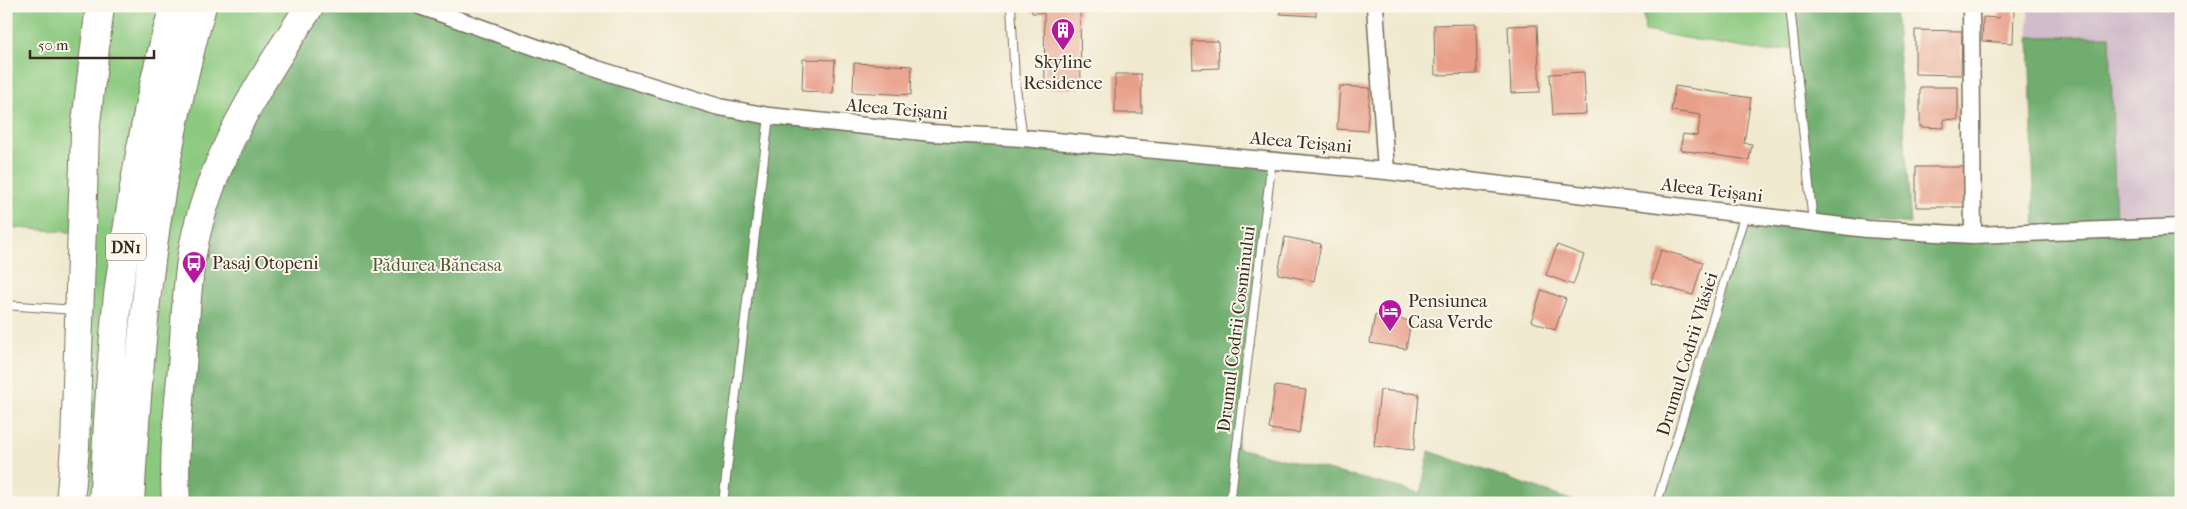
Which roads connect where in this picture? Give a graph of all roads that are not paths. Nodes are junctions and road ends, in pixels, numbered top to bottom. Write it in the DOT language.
graph roads {
  1 [pos="100,6"];
  2 [pos="174,6"];
  3 [pos="202,6"];
  4 [pos="310,6"];
  5 [pos="420,6"];
  6 [pos="1011,6"];
  7 [pos="1375,6"];
  8 [pos="1790,6"];
  9 [pos="1971,6"];
  10 [pos="769,116"];
  11 [pos="1023,138"];
  12 [pos="1272,159"];
  13 [pos="1386,171"];
  14 [pos="1745,214"];
  15 [pos="1813,223"];
  16 [pos="2181,227"];
  17 [pos="1973,235"];
  18 [pos="6,305"];
  19 [pos="78,310"];
  20 [pos="117,497"];
  21 [pos="70,503"];
  22 [pos="176,503"];
  23 [pos="723,503"];
  24 [pos="1230,503"];
  25 [pos="1657,503"];
  1 -- 19 [label="highway"];
  2 -- 20 [label="highway, DN1"];
  3 -- 20 [label="highway, DN1"];
  4 -- 22 [label="highway"];
  5 -- 10 [label="street, Aleea Teișani"];
  6 -- 11 [label="lane"];
  7 -- 13 [label="street"];
  8 -- 15 [label="lane"];
  9 -- 17 [label="street"];
  10 -- 11 [label="street, Aleea Teișani"];
  10 -- 23 [label="lane"];
  11 -- 12 [label="street, Aleea Teișani"];
  12 -- 13 [label="street, Aleea Teișani"];
  12 -- 24 [label="lane, Drumul Codrii Cosminului"];
  13 -- 14 [label="street, Aleea Teișani"];
  14 -- 15 [label="street, Aleea Teișani"];
  14 -- 25 [label="lane, Drumul Codrii Vlăsiei"];
  15 -- 17 [label="street, Aleea Teișani"];
  16 -- 17 [label="street, Aleea Teișani"];
  18 -- 19 [label="lane"];
  19 -- 21 [label="highway"];
}
